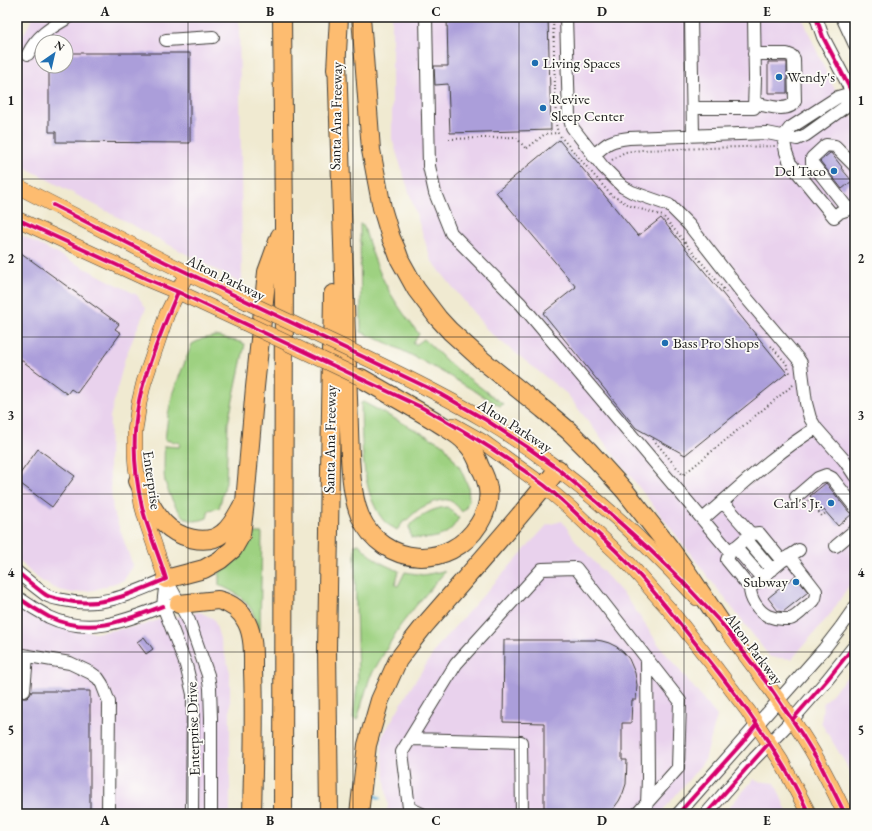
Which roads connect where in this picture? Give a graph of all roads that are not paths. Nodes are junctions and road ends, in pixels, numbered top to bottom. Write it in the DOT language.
graph roads {
  1 [pos="69,17"];
  2 [pos="282,17"];
  3 [pos="338,17"];
  4 [pos="361,17"];
  5 [pos="426,17"];
  6 [pos="566,17"];
  7 [pos="691,17"];
  8 [pos="754,17"];
  9 [pos="816,17"];
  10 [pos="842,17"];
  11 [pos="213,37"];
  12 [pos="166,40"];
  13 [pos="855,45"];
  14 [pos="28,54"];
  15 [pos="754,54"];
  16 [pos="336,58"];
  17 [pos="854,94"];
  18 [pos="754,102"];
  19 [pos="693,108"];
  20 [pos="693,135"];
  21 [pos="783,137"];
  22 [pos="593,156"];
  23 [pos="855,166"];
  24 [pos="17,186"];
  25 [pos="851,208"];
  26 [pos="17,219"];
  27 [pos="284,224"];
  28 [pos="187,273"];
  29 [pos="178,292"];
  30 [pos="361,378"];
  31 [pos="816,428"];
  32 [pos="850,463"];
  33 [pos="558,469"];
  34 [pos="855,476"];
  35 [pos="138,481"];
  36 [pos="544,486"];
  37 [pos="801,497"];
  38 [pos="244,502"];
  39 [pos="723,502"];
  40 [pos="855,507"];
  41 [pos="703,519"];
  42 [pos="855,530"];
  43 [pos="748,537"];
  44 [pos="836,546"];
  45 [pos="732,549"];
  46 [pos="790,556"];
  47 [pos="772,570"];
  48 [pos="17,572"];
  49 [pos="762,578"];
  50 [pos="166,579"];
  51 [pos="750,588"];
  52 [pos="17,597"];
  53 [pos="171,605"];
  54 [pos="855,607"];
  55 [pos="722,624"];
  56 [pos="855,645"];
  57 [pos="22,655"];
  58 [pos="647,658"];
  59 [pos="24,690"];
  60 [pos="778,700"];
  61 [pos="792,720"];
  62 [pos="757,724"];
  63 [pos="411,739"];
  64 [pos="769,743"];
  65 [pos="647,804"];
  66 [pos="108,814"];
  67 [pos="192,814"];
  68 [pos="211,814"];
  69 [pos="252,814"];
  70 [pos="283,814"];
  71 [pos="329,814"];
  72 [pos="359,814"];
  73 [pos="422,814"];
  74 [pos="522,814"];
  75 [pos="638,814"];
  76 [pos="678,814"];
  77 [pos="706,814"];
  78 [pos="809,814"];
  79 [pos="845,814"];
  1 -- 14 [label="street"];
  2 -- 27 [label="highway"];
  3 -- 16 [label="highway, Santa Ana Freeway"];
  4 -- 55 [label="highway"];
  5 -- 41 [label="street"];
  6 -- 22 [label="street"];
  7 -- 19 [label="street"];
  8 -- 15 [label="street"];
  9 -- 17 [label="street"];
  10 -- 13 [label="street"];
  11 -- 12 [label="street"];
  15 -- 18 [label="street"];
  15 -- 18 [label="street"];
  16 -- 30 [label="highway"];
  16 -- 71 [label="highway, Santa Ana Freeway"];
  17 -- 21 [label="street"];
  18 -- 19 [label="street"];
  19 -- 20 [label="street"];
  20 -- 21 [label="street"];
  20 -- 22 [label="street"];
  21 -- 25 [label="street"];
  22 -- 31 [label="street"];
  23 -- 25 [label="street"];
  24 -- 28 [label="main road, Alton Parkway"];
  26 -- 29 [label="main road, Alton Parkway"];
  27 -- 38 [label="highway"];
  27 -- 70 [label="highway"];
  28 -- 29 [label="main road, Enterprise"];
  28 -- 33 [label="main road, Alton Parkway, bridge"];
  29 -- 30 [label="main road, Alton Parkway, bridge"];
  29 -- 35 [label="main road, Enterprise"];
  30 -- 36 [label="main road, Alton Parkway"];
  31 -- 32 [label="street"];
  31 -- 39 [label="street"];
  32 -- 34 [label="street"];
  33 -- 36 [label="highway"];
  33 -- 55 [label="main road, Alton Parkway"];
  35 -- 38 [label="highway"];
  35 -- 50 [label="main road, Enterprise"];
  36 -- 62 [label="main road, Alton Parkway"];
  36 -- 72 [label="highway"];
  37 -- 40 [label="street"];
  38 -- 50 [label="highway"];
  39 -- 41 [label="street"];
  39 -- 43 [label="street"];
  41 -- 45 [label="street"];
  42 -- 44 [label="street"];
  43 -- 45 [label="street"];
  43 -- 46 [label="street"];
  43 -- 47 [label="street"];
  45 -- 49 [label="street"];
  45 -- 51 [label="street"];
  46 -- 47 [label="street"];
  46 -- 51 [label="street"];
  47 -- 49 [label="street"];
  48 -- 50 [label="street"];
  49 -- 51 [label="street"];
  50 -- 53 [label="street, Enterprise Drive"];
  52 -- 53 [label="street"];
  53 -- 67 [label="street, Enterprise Drive"];
  53 -- 68 [label="street, Enterprise Drive"];
  53 -- 69 [label="highway"];
  54 -- 60 [label="street"];
  55 -- 60 [label="main road, Alton Parkway"];
  56 -- 61 [label="street"];
  57 -- 59 [label="street"];
  57 -- 66 [label="street"];
  58 -- 63 [label="street"];
  58 -- 65 [label="street"];
  58 -- 65 [label="street"];
  60 -- 61 [label="main road, Alton Parkway"];
  60 -- 62 [label="street"];
  61 -- 64 [label="street"];
  61 -- 79 [label="main road, Alton Parkway"];
  62 -- 64 [label="main road, Alton Parkway"];
  62 -- 76 [label="street"];
  63 -- 73 [label="street"];
  63 -- 74 [label="street"];
  64 -- 77 [label="street"];
  64 -- 78 [label="main road, Alton Parkway"];
  65 -- 75 [label="street"];
}
